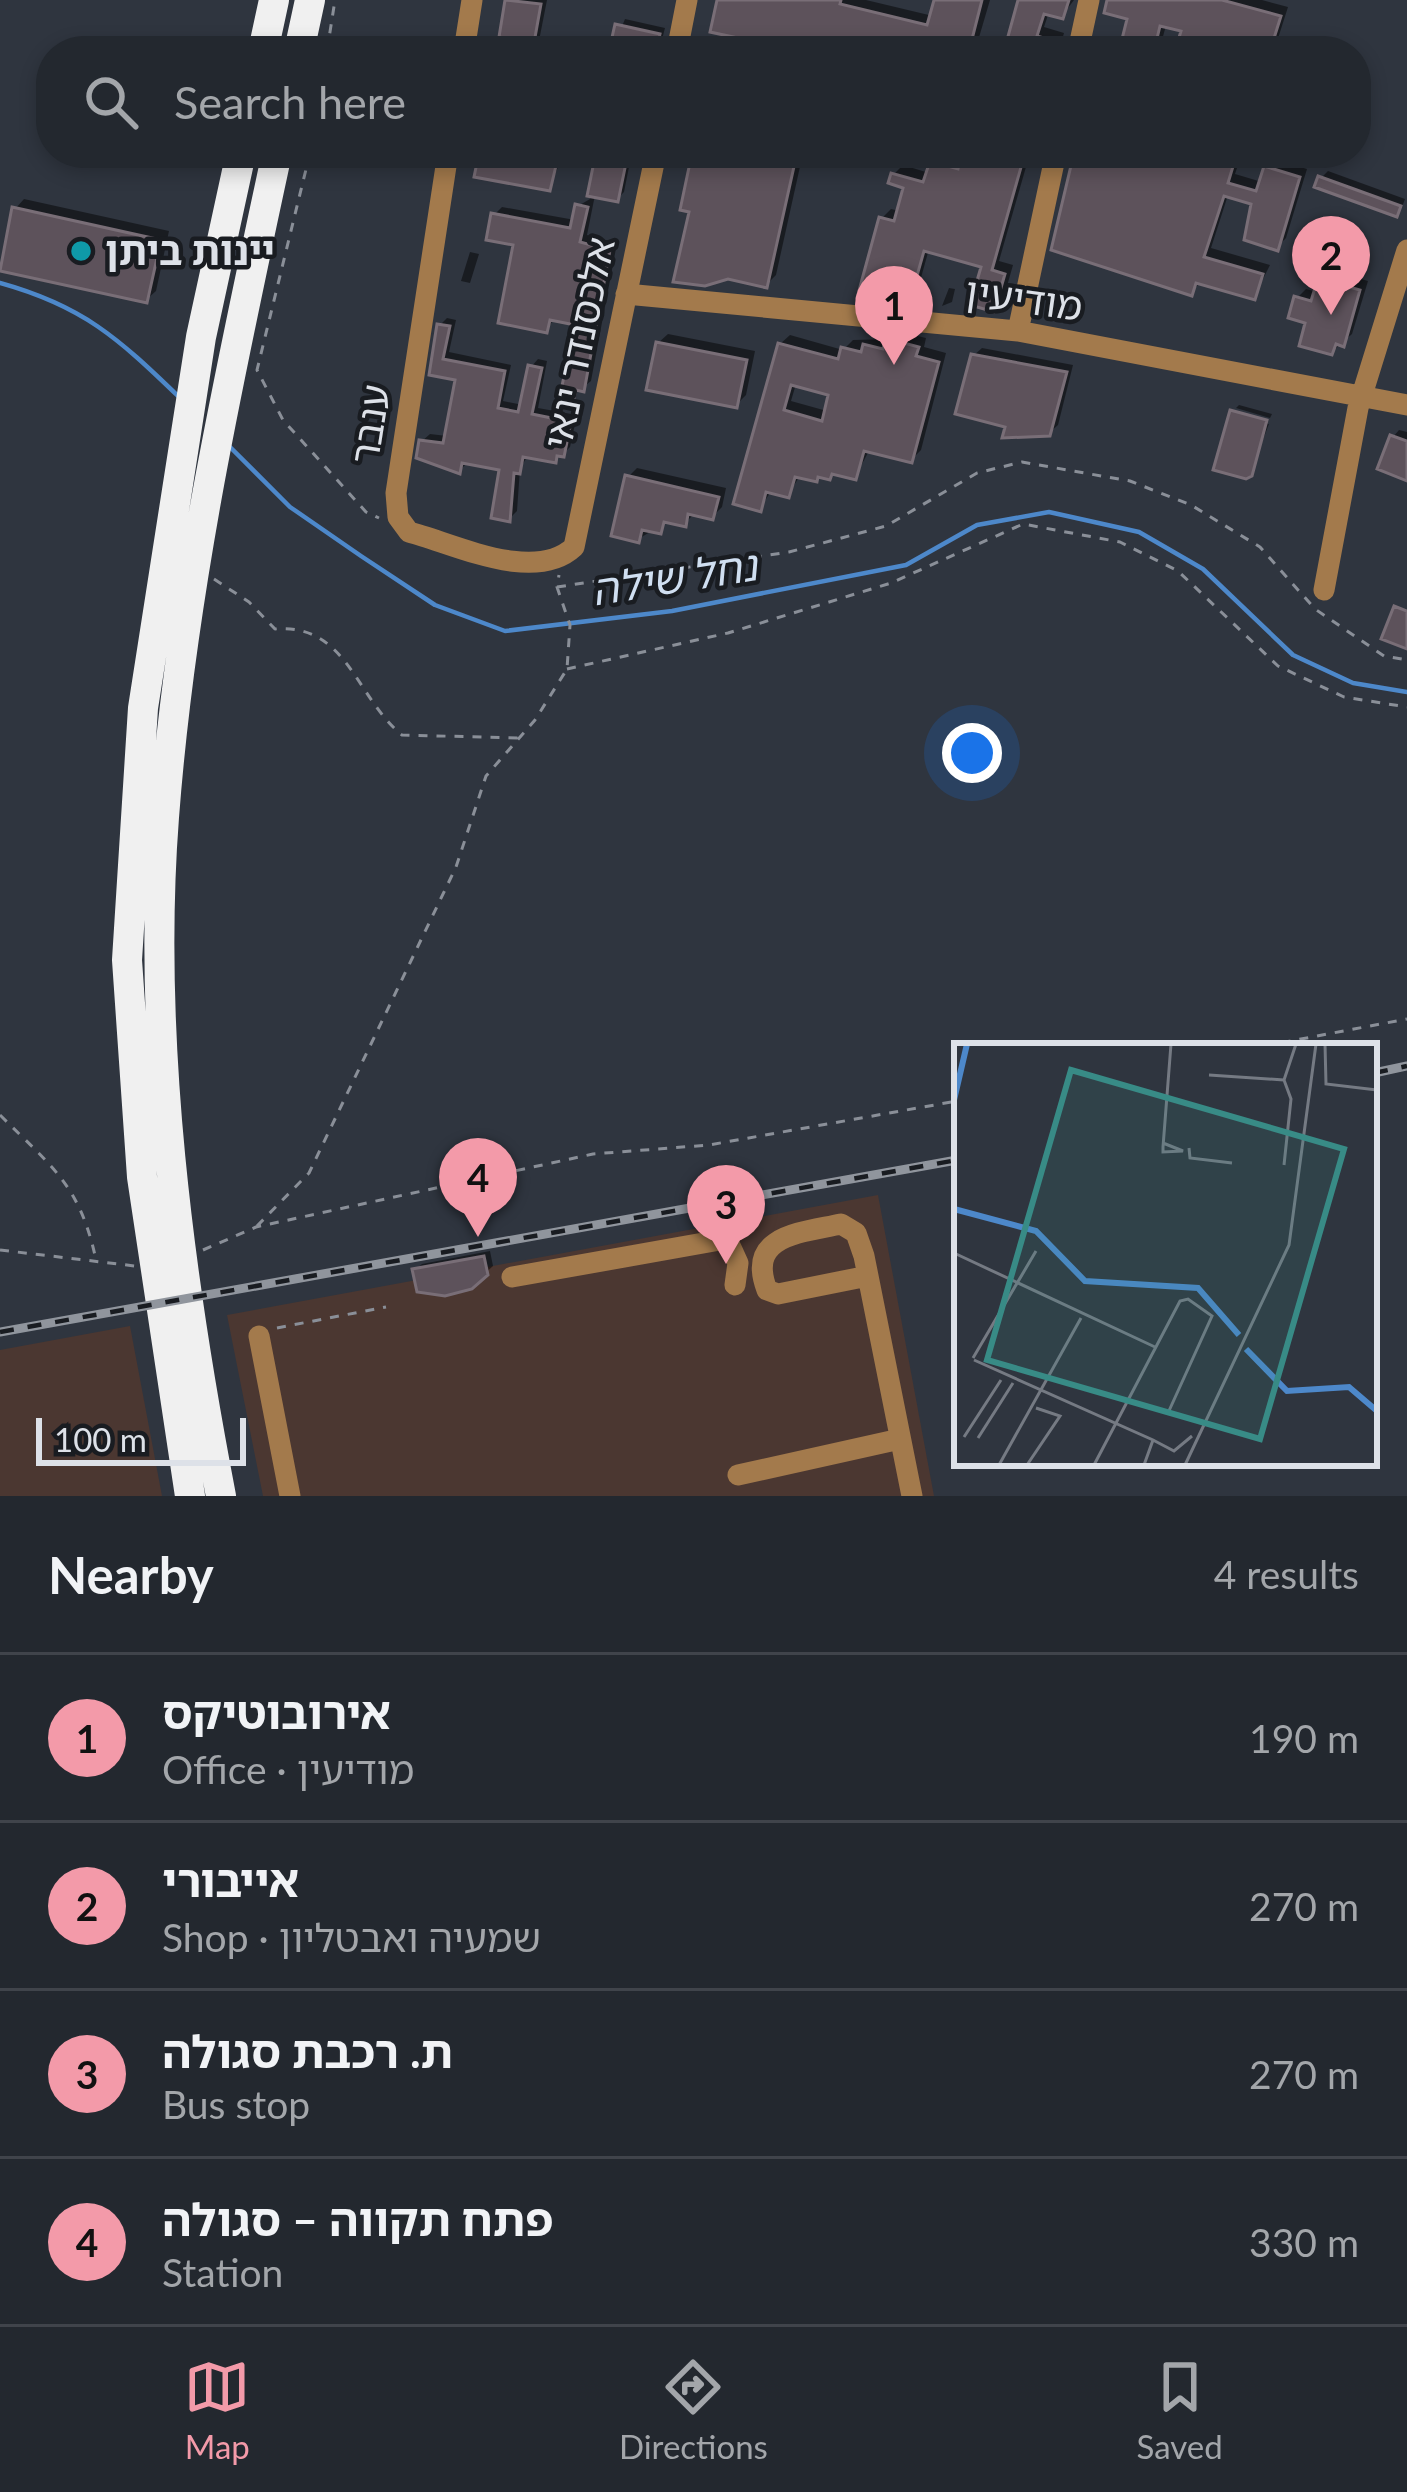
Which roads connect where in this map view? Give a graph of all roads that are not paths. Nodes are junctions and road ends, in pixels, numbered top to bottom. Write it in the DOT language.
graph roads {
  1 [pos="274,0"];
  2 [pos="310,0"];
  3 [pos="472,0"];
  4 [pos="687,0"];
  5 [pos="1089,0"];
  6 [pos="266,36"];
  7 [pos="302,36"];
  8 [pos="466,36"];
  9 [pos="680,36"];
  10 [pos="1081,36"];
  11 [pos="234,168"];
  12 [pos="274,168"];
  13 [pos="446,168"];
  14 [pos="653,168"];
  15 [pos="1054,168"];
  16 [pos="1407,250"];
  17 [pos="626,294"];
  18 [pos="1018,332"];
  19 [pos="1362,396"];
  20 [pos="1407,405"];
  21 [pos="567,553"];
  22 [pos="1324,590"];
  23 [pos="158,1178"];
  24 [pos="868,1276"];
  25 [pos="512,1277"];
  26 [pos="735,1286"];
  27 [pos="259,1336"];
  28 [pos="178,1341"];
  29 [pos="900,1439"];
  30 [pos="739,1475"];
  31 [pos="190,1496"];
  32 [pos="221,1496"];
  33 [pos="290,1496"];
  34 [pos="912,1496"];
  1 -- 6 [label="highway"];
  2 -- 7 [label="highway"];
  3 -- 8 [label="street"];
  4 -- 9 [label="street"];
  5 -- 10 [label="street"];
  11 -- 23 [label="highway"];
  12 -- 23 [label="highway"];
  13 -- 21 [label="street, ענבר"];
  14 -- 17 [label="street, אלכסנדר ינאי"];
  15 -- 18 [label="street"];
  16 -- 19 [label="street"];
  17 -- 18 [label="street, מודיעין"];
  17 -- 21 [label="street, אלכסנדר ינאי"];
  18 -- 19 [label="street, מודיעין"];
  19 -- 20 [label="street, מודיעין"];
  19 -- 22 [label="street"];
  23 -- 28 [label="highway"];
  24 -- 24 [label="street"];
  24 -- 29 [label="street"];
  25 -- 26 [label="street"];
  27 -- 33 [label="street"];
  28 -- 31 [label="highway"];
  28 -- 32 [label="highway"];
  29 -- 30 [label="street"];
  29 -- 34 [label="street"];
}
